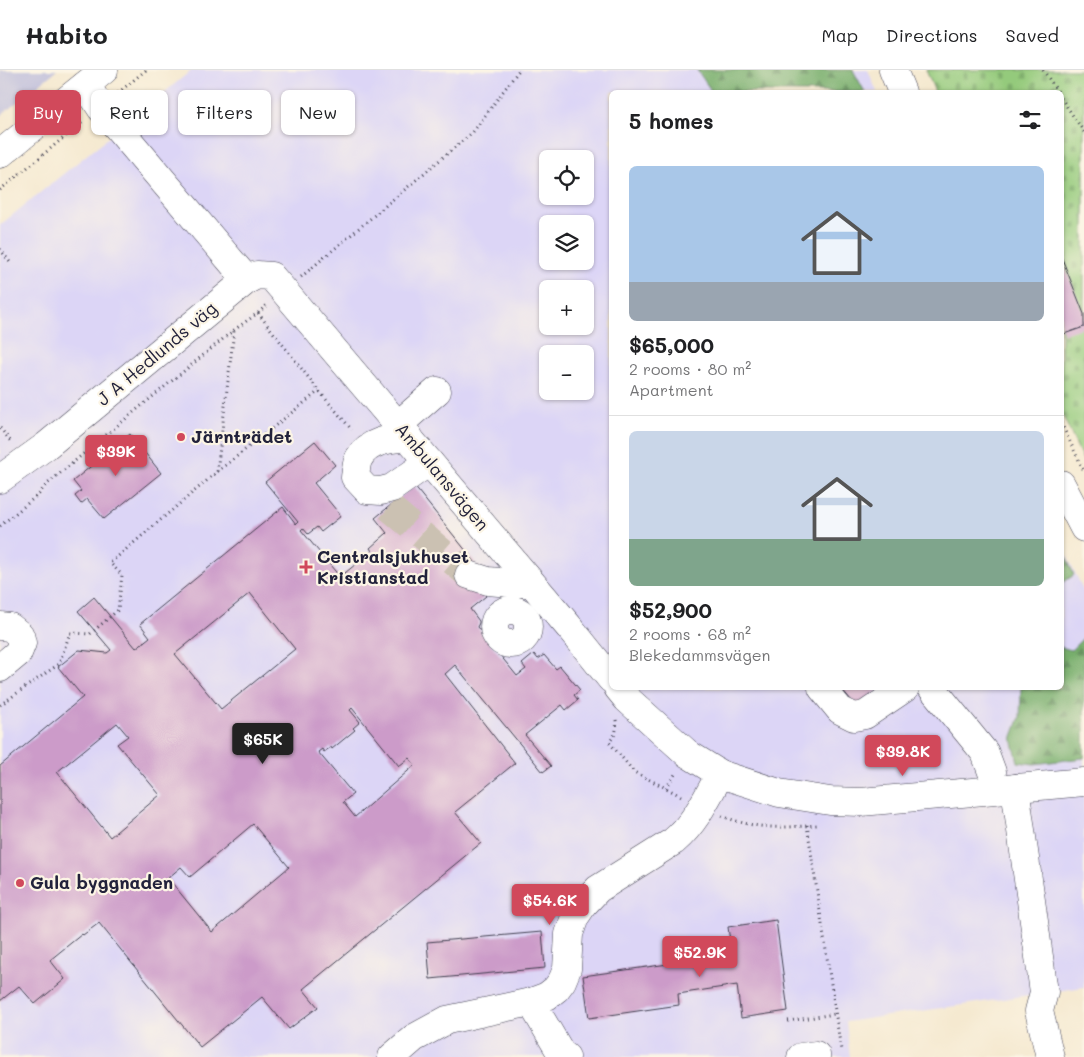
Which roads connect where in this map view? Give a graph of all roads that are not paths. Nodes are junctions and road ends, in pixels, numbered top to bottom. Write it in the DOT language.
graph roads {
  1 [pos="893,70"];
  2 [pos="95,77"];
  3 [pos="901,90"];
  4 [pos="0,154"];
  5 [pos="259,278"];
  6 [pos="436,391"];
  7 [pos="403,431"];
  8 [pos="429,462"];
  9 [pos="0,479"];
  10 [pos="367,490"];
  11 [pos="1064,490"];
  12 [pos="389,507"];
  13 [pos="1084,528"];
  14 [pos="469,575"];
  15 [pos="520,583"];
  16 [pos="0,626"];
  17 [pos="574,633"];
  18 [pos="0,668"];
  19 [pos="609,677"];
  20 [pos="620,690"];
  21 [pos="824,690"];
  22 [pos="902,690"];
  23 [pos="934,690"];
  24 [pos="992,772"];
  25 [pos="720,774"];
  26 [pos="1084,782"];
  27 [pos="1015,788"];
  28 [pos="531,1002"];
  29 [pos="392,1057"];
  30 [pos="566,1057"];
  31 [pos="1050,1057"];
  1 -- 3 [label="street"];
  2 -- 4 [label="street"];
  2 -- 5 [label="street, Ambulansvägen"];
  5 -- 7 [label="street, Ambulansvägen"];
  5 -- 9 [label="street, J A Hedlunds väg"];
  6 -- 7 [label="street"];
  7 -- 8 [label="street, Ambulansvägen"];
  7 -- 10 [label="street"];
  8 -- 10 [label="street"];
  8 -- 15 [label="street, Ambulansvägen"];
  10 -- 12 [label="street"];
  11 -- 13 [label="street"];
  14 -- 15 [label="street"];
  15 -- 17 [label="street, Ambulansvägen"];
  15 -- 17 [label="street"];
  16 -- 18 [label="street"];
  17 -- 19 [label="street, Ambulansvägen"];
  20 -- 25 [label="street"];
  21 -- 22 [label="street"];
  23 -- 24 [label="street"];
  25 -- 27 [label="street"];
  25 -- 28 [label="street"];
  26 -- 27 [label="street"];
  27 -- 31 [label="street"];
  28 -- 29 [label="street"];
  28 -- 30 [label="street"];
}
